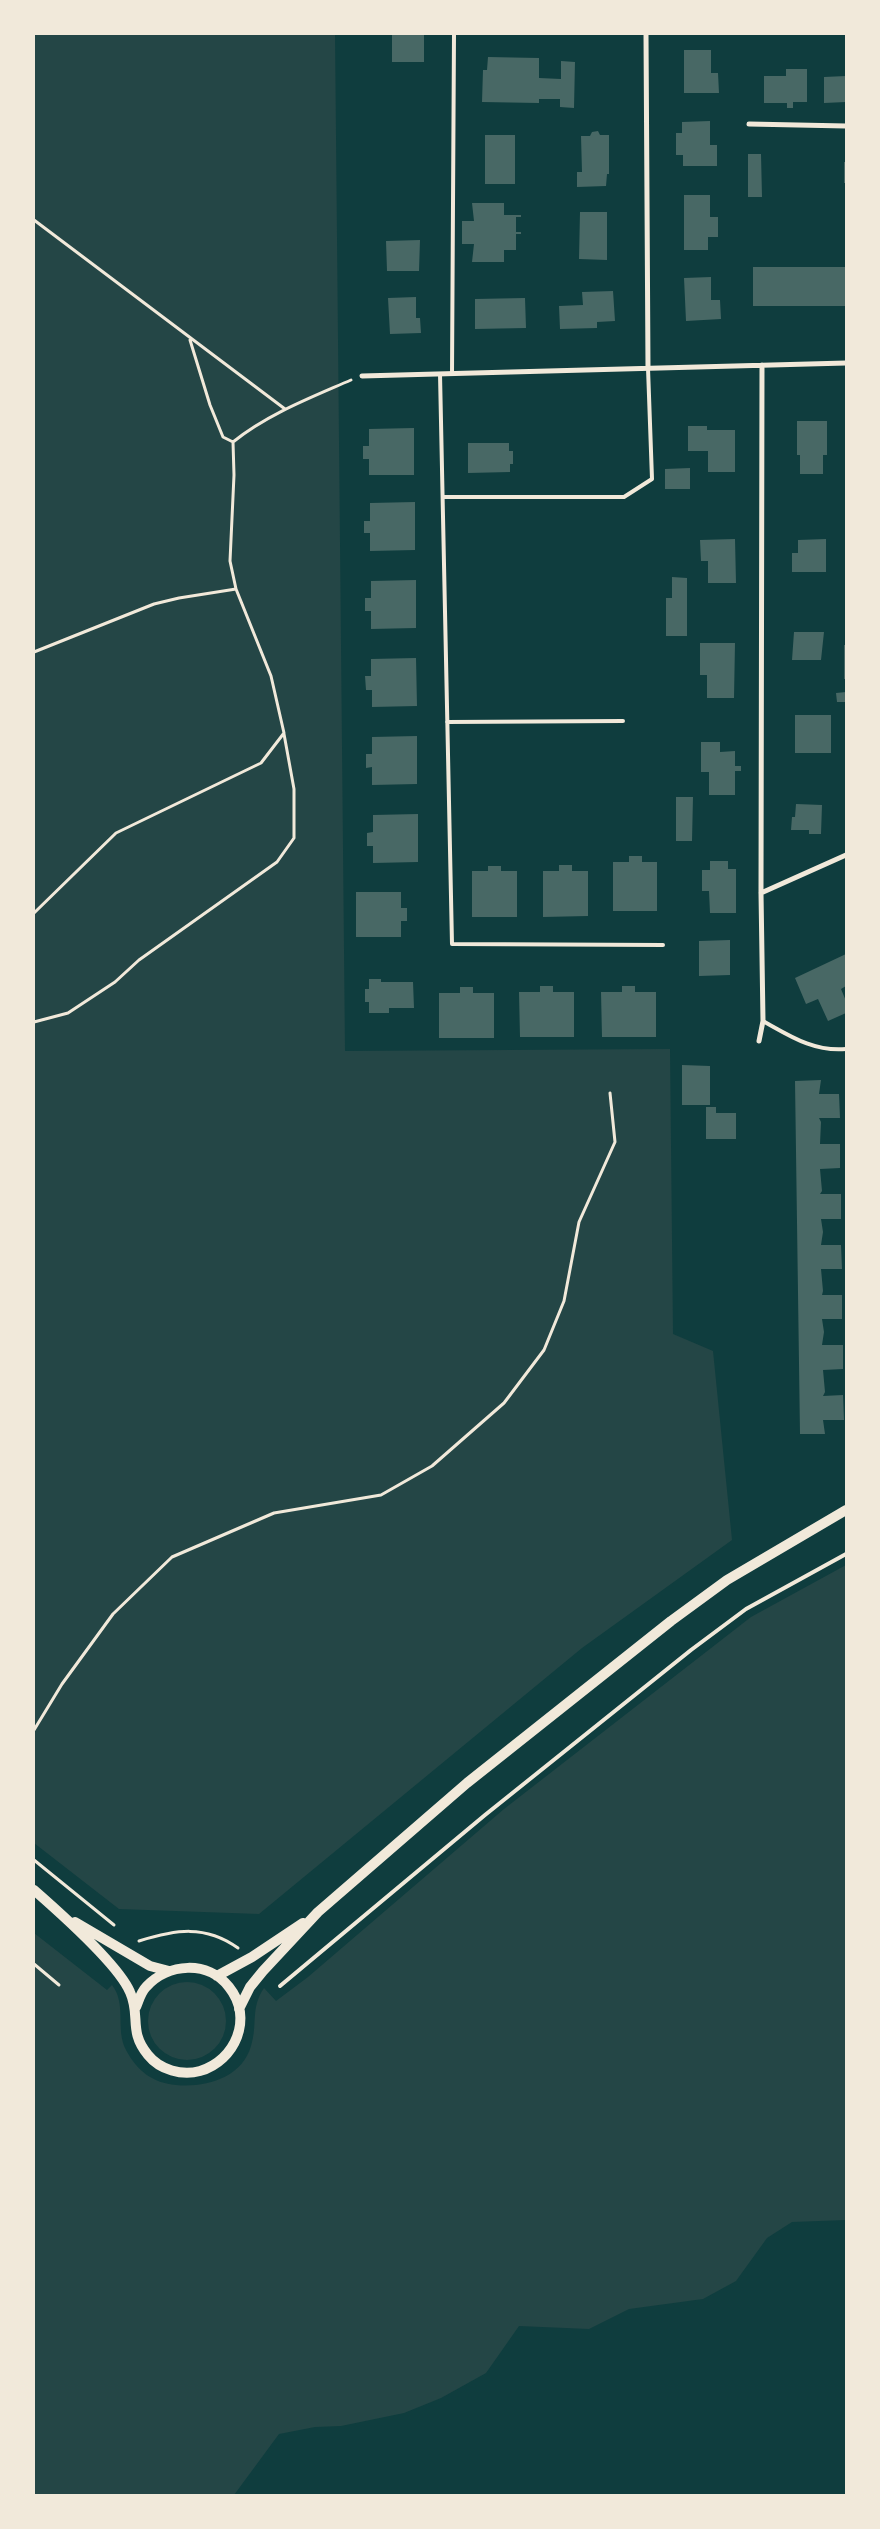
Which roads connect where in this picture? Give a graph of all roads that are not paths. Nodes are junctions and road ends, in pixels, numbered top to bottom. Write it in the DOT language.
graph roads {
  1 [pos="454,34"];
  2 [pos="646,34"];
  3 [pos="749,124"];
  4 [pos="846,126"];
  5 [pos="846,364"];
  6 [pos="762,366"];
  7 [pos="648,368"];
  8 [pos="452,373"];
  9 [pos="440,374"];
  10 [pos="362,376"];
  11 [pos="443,497"];
  12 [pos="623,721"];
  13 [pos="447,722"];
  14 [pos="846,855"];
  15 [pos="761,893"];
  16 [pos="663,945"];
  17 [pos="764,1021"];
  18 [pos="759,1041"];
  19 [pos="846,1049"];
  20 [pos="846,1510"];
  21 [pos="846,1554"];
  22 [pos="34,1890"];
  23 [pos="318,1912"];
  24 [pos="61,1913"];
  25 [pos="169,1971"];
  26 [pos="217,1976"];
  27 [pos="280,1986"];
  28 [pos="136,2007"];
  29 [pos="239,2009"];
  1 -- 8 [label="lane"];
  2 -- 7 [label="street"];
  3 -- 4 [label="street"];
  5 -- 6 [label="street"];
  6 -- 7 [label="street"];
  6 -- 15 [label="street"];
  7 -- 8 [label="street"];
  7 -- 11 [label="lane"];
  8 -- 9 [label="street"];
  9 -- 10 [label="street"];
  9 -- 11 [label="lane"];
  11 -- 13 [label="lane"];
  12 -- 13 [label="lane"];
  13 -- 16 [label="lane"];
  14 -- 15 [label="street"];
  15 -- 17 [label="street"];
  17 -- 18 [label="street"];
  17 -- 19 [label="lane"];
  20 -- 23 [label="main road"];
  21 -- 27 [label="lane"];
  22 -- 24 [label="main road"];
  23 -- 26 [label="main road"];
  23 -- 29 [label="main road"];
  24 -- 25 [label="main road"];
  24 -- 28 [label="main road"];
  25 -- 26 [label="main road"];
  25 -- 28 [label="main road"];
  26 -- 29 [label="main road"];
  28 -- 29 [label="main road"];
}
